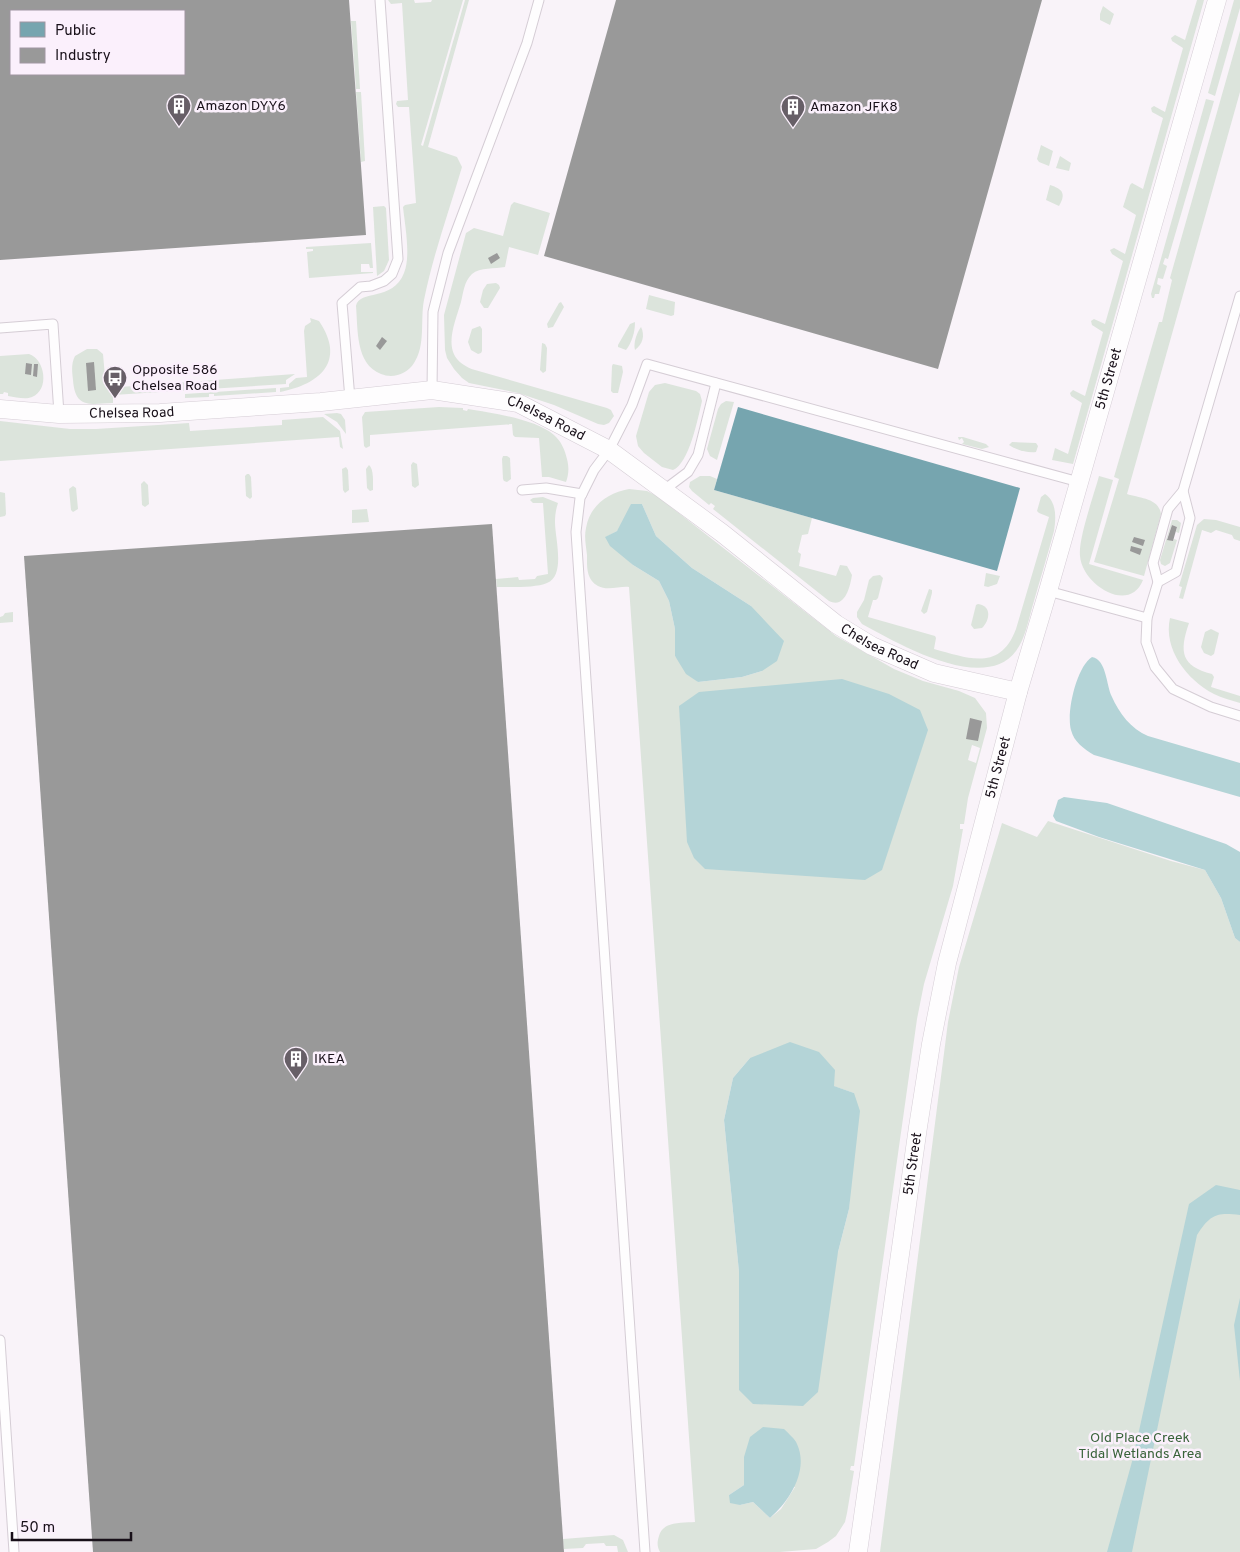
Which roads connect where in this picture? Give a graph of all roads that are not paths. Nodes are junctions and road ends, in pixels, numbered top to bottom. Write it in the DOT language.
graph roads {
  1 [pos="380,0"];
  2 [pos="539,0"];
  3 [pos="1217,0"];
  4 [pos="1240,296"];
  5 [pos="0,328"];
  6 [pos="716,383"];
  7 [pos="432,390"];
  8 [pos="350,398"];
  9 [pos="0,409"];
  10 [pos="59,414"];
  11 [pos="609,450"];
  12 [pos="1079,482"];
  13 [pos="522,490"];
  14 [pos="664,490"];
  15 [pos="1184,491"];
  16 [pos="582,494"];
  17 [pos="1158,582"];
  18 [pos="1048,591"];
  19 [pos="1147,618"];
  20 [pos="1018,692"];
  21 [pos="1240,716"];
  22 [pos="0,1340"];
  23 [pos="14,1552"];
  24 [pos="645,1552"];
  25 [pos="858,1552"];
  1 -- 8 [label="lane"];
  2 -- 7 [label="lane"];
  3 -- 12 [label="street, 5th Street"];
  4 -- 15 [label="lane"];
  5 -- 10 [label="lane"];
  6 -- 11 [label="lane"];
  6 -- 12 [label="lane"];
  6 -- 14 [label="lane"];
  7 -- 8 [label="street, Chelsea Road"];
  7 -- 11 [label="street, Chelsea Road"];
  8 -- 10 [label="street, Chelsea Road"];
  9 -- 10 [label="street, Chelsea Road"];
  11 -- 14 [label="street, Chelsea Road"];
  11 -- 16 [label="lane"];
  12 -- 18 [label="street, 5th Street"];
  13 -- 16 [label="lane"];
  14 -- 20 [label="street, Chelsea Road"];
  15 -- 17 [label="lane"];
  15 -- 17 [label="lane"];
  16 -- 24 [label="lane"];
  17 -- 19 [label="lane"];
  18 -- 19 [label="lane"];
  18 -- 20 [label="street, 5th Street"];
  19 -- 21 [label="lane"];
  20 -- 25 [label="street, 5th Street"];
  22 -- 23 [label="lane"];
}
